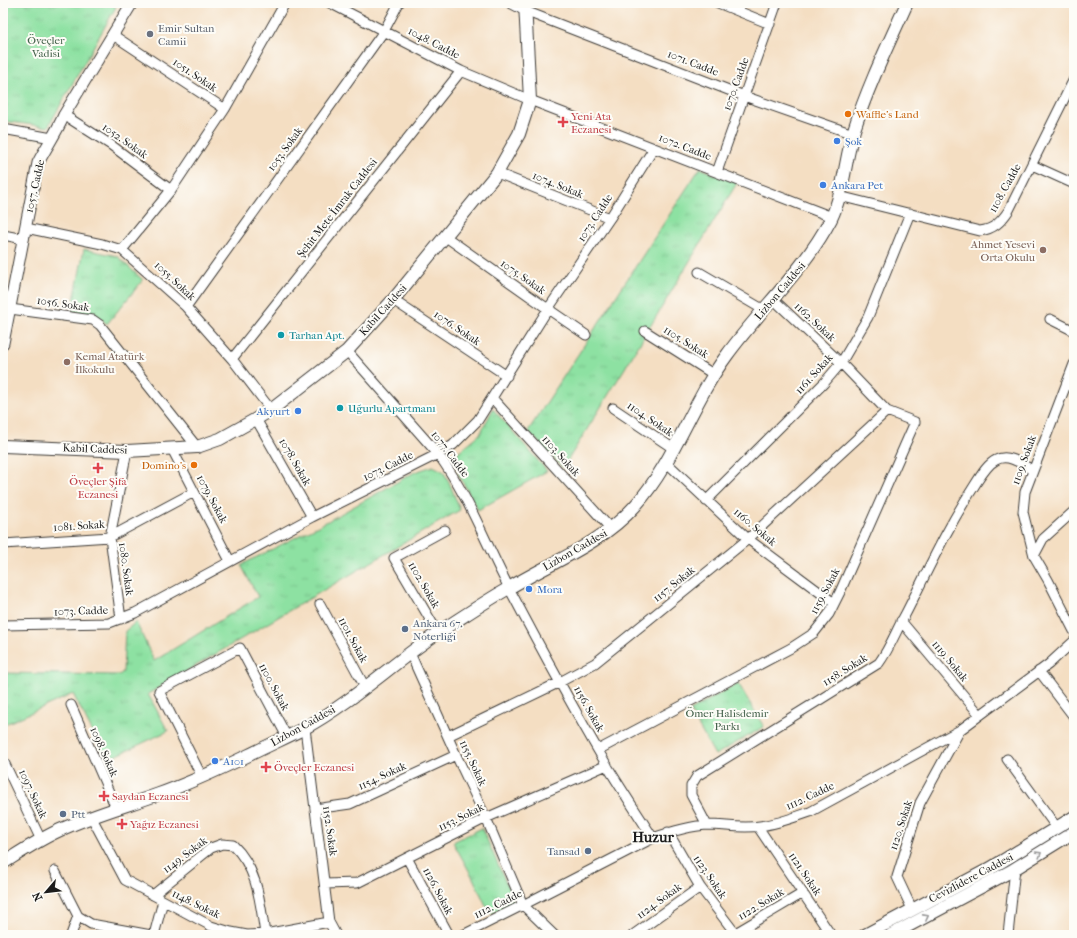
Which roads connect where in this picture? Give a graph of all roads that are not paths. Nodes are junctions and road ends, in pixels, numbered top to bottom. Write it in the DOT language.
graph roads {
  1 [pos="132,3"];
  2 [pos="285,3"];
  3 [pos="330,3"];
  4 [pos="399,3"];
  5 [pos="510,3"];
  6 [pos="718,3"];
  7 [pos="777,3"];
  8 [pos="907,3"];
  9 [pos="525,7"];
  10 [pos="770,24"];
  11 [pos="384,31"];
  12 [pos="113,35"];
  13 [pos="461,71"];
  14 [pos="1074,79"];
  15 [pos="744,96"];
  16 [pos="530,100"];
  17 [pos="225,109"];
  18 [pos="64,115"];
  19 [pos="3,129"];
  20 [pos="853,134"];
  21 [pos="52,138"];
  22 [pos="654,148"];
  23 [pos="1032,165"];
  24 [pos="717,172"];
  25 [pos="497,173"];
  26 [pos="1074,184"];
  27 [pos="171,190"];
  28 [pos="839,196"];
  29 [pos="910,214"];
  30 [pos="832,217"];
  31 [pos="610,218"];
  32 [pos="25,233"];
  33 [pos="3,235"];
  34 [pos="446,237"];
  35 [pos="122,250"];
  36 [pos="700,272"];
  37 [pos="773,299"];
  38 [pos="393,300"];
  39 [pos="186,307"];
  40 [pos="10,309"];
  41 [pos="548,309"];
  42 [pos="764,310"];
  43 [pos="1050,319"];
  44 [pos="645,331"];
  45 [pos="1074,331"];
  46 [pos="586,335"];
  47 [pos="3,342"];
  48 [pos="347,351"];
  49 [pos="232,359"];
  50 [pos="841,363"];
  51 [pos="1074,364"];
  52 [pos="713,374"];
  53 [pos="507,376"];
  54 [pos="1071,381"];
  55 [pos="492,399"];
  56 [pos="613,408"];
  57 [pos="271,410"];
  58 [pos="887,411"];
  59 [pos="256,419"];
  60 [pos="3,446"];
  61 [pos="197,447"];
  62 [pos="172,449"];
  63 [pos="674,449"];
  64 [pos="127,451"];
  65 [pos="438,454"];
  66 [pos="667,463"];
  67 [pos="1032,470"];
  68 [pos="194,492"];
  69 [pos="706,501"];
  70 [pos="1074,511"];
  71 [pos="312,517"];
  72 [pos="445,530"];
  73 [pos="611,530"];
  74 [pos="110,537"];
  75 [pos="748,538"];
  76 [pos="3,544"];
  77 [pos="1034,556"];
  78 [pos="230,561"];
  79 [pos="509,588"];
  80 [pos="834,603"];
  81 [pos="320,604"];
  82 [pos="121,619"];
  83 [pos="902,621"];
  84 [pos="3,626"];
  85 [pos="1074,631"];
  86 [pos="438,633"];
  87 [pos="1074,641"];
  88 [pos="410,653"];
  89 [pos="1039,671"];
  90 [pos="560,682"];
  91 [pos="365,687"];
  92 [pos="71,705"];
  93 [pos="980,715"];
  94 [pos="1074,717"];
  95 [pos="305,728"];
  96 [pos="960,730"];
  97 [pos="448,736"];
  98 [pos="287,737"];
  99 [pos="598,750"];
  100 [pos="456,755"];
  101 [pos="1007,759"];
  102 [pos="3,760"];
  103 [pos="607,765"];
  104 [pos="202,777"];
  105 [pos="116,808"];
  106 [pos="315,809"];
  107 [pos="1074,817"];
  108 [pos="92,818"];
  109 [pos="486,818"];
  110 [pos="707,825"];
  111 [pos="758,826"];
  112 [pos="1057,828"];
  113 [pos="668,832"];
  114 [pos="1074,832"];
  115 [pos="653,838"];
  116 [pos="41,840"];
  117 [pos="1016,853"];
  118 [pos="407,858"];
  119 [pos="3,863"];
  120 [pos="1015,868"];
  121 [pos="55,871"];
  122 [pos="325,884"];
  123 [pos="700,887"];
  124 [pos="803,893"];
  125 [pos="153,895"];
  126 [pos="163,901"];
  127 [pos="524,906"];
  128 [pos="912,910"];
  129 [pos="78,916"];
  130 [pos="329,922"];
  131 [pos="211,926"];
  132 [pos="265,934"];
  133 [pos="734,934"];
  134 [pos="71,935"];
  135 [pos="153,935"];
  136 [pos="214,935"];
  137 [pos="336,935"];
  138 [pos="449,935"];
  139 [pos="463,935"];
  140 [pos="554,935"];
  141 [pos="633,935"];
  142 [pos="831,935"];
  143 [pos="865,935"];
  144 [pos="891,935"];
  145 [pos="1008,935"];
  1 -- 12 [label="street, 1057. Cadde"];
  2 -- 17 [label="street"];
  3 -- 11 [label="street, 1048. Cadde"];
  4 -- 11 [label="street, 1053. Sokak"];
  5 -- 9 [label="street, 1071. Cadde"];
  6 -- 10 [label="street"];
  7 -- 10 [label="street, 1070. Cadde"];
  8 -- 20 [label="main road, Lizbon Caddesi"];
  9 -- 15 [label="street, 1071. Cadde"];
  9 -- 16 [label="main road, Kabil Caddesi"];
  10 -- 15 [label="street, 1070. Cadde"];
  11 -- 13 [label="street, 1048. Cadde"];
  11 -- 39 [label="street, 1053. Sokak"];
  12 -- 17 [label="street, 1051. Sokak"];
  12 -- 18 [label="street, 1057. Cadde"];
  13 -- 16 [label="street, 1048. Cadde"];
  13 -- 49 [label="street, Şehit Mete İmrak Caddesi"];
  14 -- 23 [label="street, 1108. Cadde"];
  15 -- 20 [label="street, 1071. Cadde"];
  15 -- 24 [label="street, 1070. Cadde"];
  16 -- 22 [label="street, 1072. Cadde"];
  16 -- 25 [label="main road, Kabil Caddesi"];
  17 -- 27 [label="street"];
  18 -- 21 [label="street, 1057. Cadde"];
  18 -- 27 [label="street, 1052. Sokak"];
  19 -- 21 [label="street"];
  20 -- 28 [label="main road, Lizbon Caddesi"];
  21 -- 32 [label="street, 1057. Cadde"];
  22 -- 24 [label="street, 1072. Cadde"];
  22 -- 31 [label="street, 1073. Cadde"];
  23 -- 26 [label="street"];
  23 -- 29 [label="street, 1108. Cadde"];
  24 -- 30 [label="street, 1072. Cadde"];
  25 -- 31 [label="street, 1074. Sokak"];
  25 -- 34 [label="main road, Kabil Caddesi"];
  27 -- 35 [label="street"];
  28 -- 29 [label="street, 1108. Cadde"];
  28 -- 30 [label="main road, Lizbon Caddesi"];
  29 -- 50 [label="street, 1161. Sokak"];
  30 -- 37 [label="main road, Lizbon Caddesi"];
  31 -- 41 [label="street, 1073. Cadde"];
  32 -- 33 [label="street, 1055. Sokak"];
  32 -- 35 [label="street, 1055. Sokak"];
  32 -- 40 [label="street, 1057. Cadde"];
  34 -- 38 [label="main road, Kabil Caddesi"];
  34 -- 41 [label="street, 1075. Sokak"];
  35 -- 39 [label="street, 1055. Sokak"];
  36 -- 42 [label="street"];
  37 -- 42 [label="main road, Lizbon Caddesi"];
  37 -- 50 [label="street, 1162. Sokak"];
  38 -- 48 [label="main road, Kabil Caddesi"];
  38 -- 53 [label="street, 1076. Sokak"];
  39 -- 49 [label="street, 1055. Sokak"];
  40 -- 47 [label="street, 1057. Cadde"];
  40 -- 61 [label="street, 1056. Sokak"];
  41 -- 46 [label="street, 1075. Sokak"];
  41 -- 53 [label="street, 1073. Cadde"];
  42 -- 52 [label="main road, Lizbon Caddesi"];
  43 -- 45 [label="street"];
  44 -- 52 [label="street, 1105. Sokak"];
  48 -- 57 [label="main road, Kabil Caddesi"];
  48 -- 65 [label="street, 1077. Cadde"];
  49 -- 57 [label="street, 1055. Sokak"];
  50 -- 58 [label="street, 1159. Sokak"];
  50 -- 69 [label="street, 1161. Sokak"];
  51 -- 54 [label="street, 1109. Sokak"];
  52 -- 63 [label="main road, Lizbon Caddesi"];
  53 -- 55 [label="street, 1073. Cadde"];
  54 -- 67 [label="street, 1109. Sokak"];
  55 -- 65 [label="street, 1073. Cadde"];
  55 -- 73 [label="street, 1103. Sokak"];
  56 -- 63 [label="street, 1104. Sokak"];
  57 -- 59 [label="main road, Kabil Caddesi"];
  58 -- 75 [label="street, 1157. Sokak"];
  58 -- 80 [label="street, 1159. Sokak"];
  59 -- 61 [label="main road, Kabil Caddesi"];
  59 -- 71 [label="street, 1078. Sokak"];
  60 -- 64 [label="main road, Kabil Caddesi"];
  61 -- 62 [label="main road, Kabil Caddesi"];
  62 -- 64 [label="main road, Kabil Caddesi"];
  62 -- 68 [label="street, 1079. Sokak"];
  63 -- 66 [label="main road, Lizbon Caddesi"];
  64 -- 74 [label="street, 1080. Sokak"];
  65 -- 71 [label="street, 1073. Cadde"];
  65 -- 79 [label="street, 1077. Cadde"];
  66 -- 69 [label="street, 1160. Sokak"];
  66 -- 73 [label="main road, Lizbon Caddesi"];
  67 -- 77 [label="street, 1109. Sokak"];
  67 -- 83 [label="street, 1158. Sokak"];
  68 -- 74 [label="street, 1081. Sokak"];
  68 -- 78 [label="street, 1079. Sokak"];
  69 -- 75 [label="street, 1160. Sokak"];
  70 -- 77 [label="street"];
  71 -- 78 [label="street, 1073. Cadde"];
  72 -- 86 [label="street, 1102. Sokak"];
  73 -- 79 [label="main road, Lizbon Caddesi"];
  74 -- 76 [label="street, 1081. Sokak"];
  74 -- 82 [label="street, 1080. Sokak"];
  75 -- 80 [label="street, 1160. Sokak"];
  75 -- 90 [label="street, 1157. Sokak"];
  77 -- 85 [label="street, 1109. Sokak"];
  78 -- 82 [label="street, 1073. Cadde"];
  79 -- 86 [label="main road, Lizbon Caddesi"];
  79 -- 90 [label="street, 1156. Sokak"];
  80 -- 99 [label="street, 1159. Sokak"];
  81 -- 91 [label="street, 1101. Sokak"];
  82 -- 84 [label="street, 1073. Cadde"];
  83 -- 93 [label="street, 1119. Sokak"];
  83 -- 110 [label="street, 1158. Sokak"];
  86 -- 88 [label="main road, Lizbon Caddesi"];
  87 -- 89 [label="street, 1112. Cadde"];
  88 -- 91 [label="main road, Lizbon Caddesi"];
  88 -- 97 [label="street, 1155. Sokak"];
  89 -- 93 [label="street, 1112. Cadde"];
  89 -- 94 [label="street"];
  90 -- 97 [label="street, 1157. Sokak"];
  90 -- 99 [label="street, 1156. Sokak"];
  91 -- 95 [label="main road, Lizbon Caddesi"];
  92 -- 105 [label="street, 1098. Sokak"];
  93 -- 96 [label="street, 1112. Cadde"];
  95 -- 98 [label="main road, Lizbon Caddesi"];
  95 -- 106 [label="street, 1152. Sokak"];
  96 -- 111 [label="street, 1112. Cadde"];
  96 -- 128 [label="street, 1120. Sokak"];
  97 -- 100 [label="street, 1155. Sokak"];
  98 -- 104 [label="main road, Lizbon Caddesi"];
  98 -- 104 [label="street, 1100. Sokak"];
  99 -- 103 [label="street, 1156. Sokak"];
  100 -- 106 [label="street, 1154. Sokak"];
  100 -- 109 [label="street, 1155. Sokak"];
  101 -- 112 [label="street"];
  102 -- 116 [label="street, 1097. Sokak"];
  103 -- 109 [label="street, 1153. Sokak"];
  103 -- 115 [label="street, 1156. Sokak"];
  104 -- 105 [label="main road, Lizbon Caddesi"];
  105 -- 108 [label="main road, Lizbon Caddesi"];
  106 -- 122 [label="street, 1152. Sokak"];
  107 -- 112 [label="main road, Cevizlidere Caddesi"];
  108 -- 116 [label="main road, Lizbon Caddesi"];
  108 -- 125 [label="street, 1148. Sokak"];
  109 -- 118 [label="street, 1153. Sokak"];
  109 -- 127 [label="street, 1155. Sokak"];
  110 -- 111 [label="street, 1112. Cadde"];
  110 -- 113 [label="street, 1112. Cadde"];
  111 -- 124 [label="street, 1121. Sokak"];
  112 -- 117 [label="main road, Cevizlidere Caddesi"];
  113 -- 115 [label="street, 1112. Cadde"];
  113 -- 123 [label="street, 1123. Sokak"];
  120 -- 114 [label="main road, Cevizlidere Caddesi, one-way"];
  115 -- 127 [label="street, 1112. Cadde"];
  116 -- 119 [label="main road, Lizbon Caddesi"];
  117 -- 120 [label="main road"];
  117 -- 128 [label="main road, Cevizlidere Caddesi"];
  118 -- 122 [label="street, 1153. Sokak"];
  118 -- 138 [label="street, 1126. Sokak"];
  144 -- 120 [label="main road, Cevizlidere Caddesi, one-way"];
  120 -- 145 [label="street"];
  121 -- 129 [label="street"];
  122 -- 130 [label="street, 1152. Sokak"];
  123 -- 133 [label="street, 1123. Sokak"];
  123 -- 141 [label="street, 1124. Sokak"];
  124 -- 133 [label="street, 1122. Sokak"];
  124 -- 142 [label="street, 1121. Sokak"];
  125 -- 126 [label="street, 1148. Sokak"];
  125 -- 132 [label="street, 1149. Sokak"];
  126 -- 131 [label="street, 1148. Sokak"];
  126 -- 135 [label="street"];
  127 -- 139 [label="street, 1112. Cadde"];
  127 -- 140 [label="street"];
  128 -- 143 [label="main road, Cevizlidere Caddesi"];
  129 -- 134 [label="street"];
  129 -- 135 [label="street"];
  130 -- 132 [label="street, 1148. Sokak"];
  130 -- 137 [label="street, 1152. Sokak"];
  131 -- 132 [label="street, 1148. Sokak"];
  131 -- 136 [label="street"];
}
